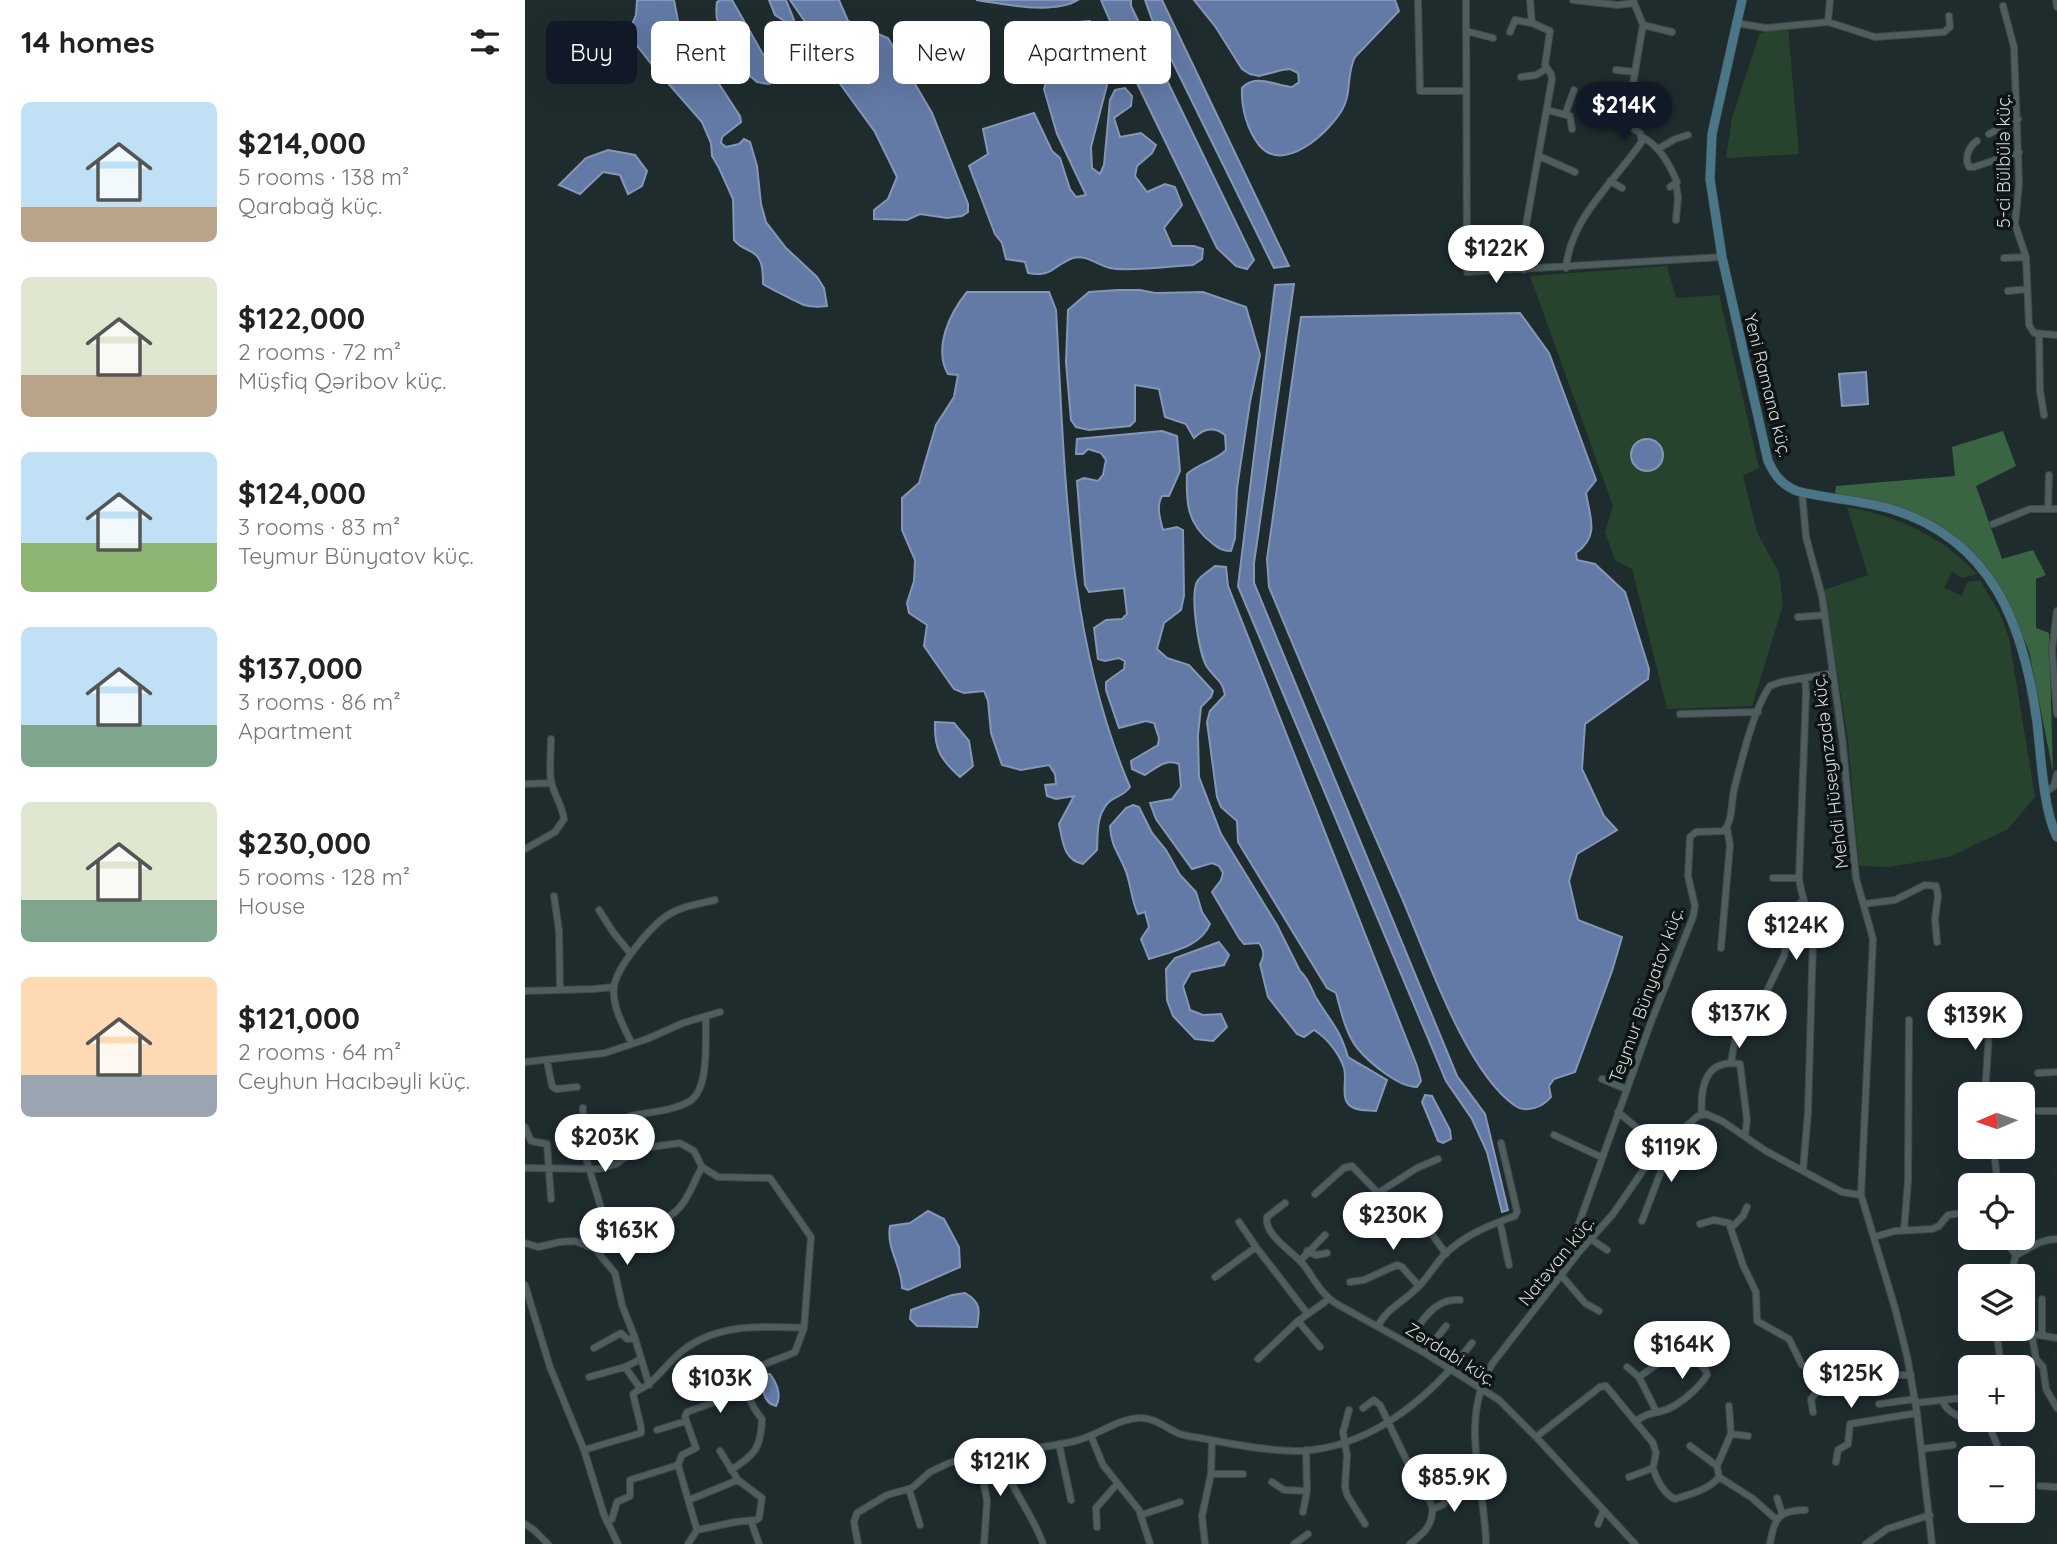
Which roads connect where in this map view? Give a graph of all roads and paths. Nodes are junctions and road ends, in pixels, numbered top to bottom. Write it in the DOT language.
graph roads {
  1 [pos="1418,0"];
  2 [pos="1466,0"];
  3 [pos="1530,0"];
  4 [pos="1573,0"];
  5 [pos="1742,0"];
  6 [pos="1830,0"];
  7 [pos="2056,0"];
  8 [pos="1633,1"];
  9 [pos="2003,6"];
  10 [pos="2057,7"];
  11 [pos="1949,16"];
  12 [pos="1828,22"];
  13 [pos="1532,23"];
  14 [pos="1736,23"];
  15 [pos="1643,24"];
  16 [pos="1466,31"];
  17 [pos="1510,32"];
  18 [pos="1672,32"];
  19 [pos="1493,38"];
  20 [pos="1546,69"];
  21 [pos="1616,70"];
  22 [pos="1635,72"];
  23 [pos="1521,77"];
  24 [pos="1574,89"];
  25 [pos="1466,92"];
  26 [pos="1546,110"];
  27 [pos="1565,115"];
  28 [pos="2018,119"];
  29 [pos="1572,129"];
  30 [pos="1989,134"];
  31 [pos="1688,135"];
  32 [pos="1642,137"];
  33 [pos="1977,141"];
  34 [pos="1658,149"];
  35 [pos="2019,152"];
  36 [pos="1539,156"];
  37 [pos="1575,172"];
  38 [pos="1610,181"];
  39 [pos="1622,188"];
  40 [pos="1676,220"];
  41 [pos="1999,224"];
  42 [pos="2015,224"];
  43 [pos="1722,257"];
  44 [pos="2026,257"];
  45 [pos="2004,258"];
  46 [pos="1566,268"];
  47 [pos="1524,270"];
  48 [pos="2027,289"];
  49 [pos="2008,291"];
  50 [pos="2039,334"];
  51 [pos="2057,335"];
  52 [pos="2044,415"];
  53 [pos="2049,475"];
  54 [pos="1803,493"];
  55 [pos="2048,508"];
  56 [pos="2057,509"];
  57 [pos="1993,524"];
  58 [pos="2057,611"];
  59 [pos="1825,615"];
  60 [pos="1798,617"];
  61 [pos="1833,673"];
  62 [pos="1805,678"];
  63 [pos="1758,712"];
  64 [pos="1680,714"];
  65 [pos="2057,715"];
  66 [pos="551,739"];
  67 [pos="2057,774"];
  68 [pos="552,783"];
  69 [pos="525,784"];
  70 [pos="2046,792"];
  71 [pos="1727,828"];
  72 [pos="2057,837"];
  73 [pos="525,849"];
  74 [pos="1773,878"];
  75 [pos="1800,878"];
  76 [pos="554,896"];
  77 [pos="715,900"];
  78 [pos="1803,900"];
  79 [pos="1864,904"];
  80 [pos="599,910"];
  81 [pos="1937,942"];
  82 [pos="1721,948"];
  83 [pos="630,953"];
  84 [pos="613,987"];
  85 [pos="561,990"];
  86 [pos="525,991"];
  87 [pos="1761,1003"];
  88 [pos="1985,1008"];
  89 [pos="720,1012"];
  90 [pos="706,1016"];
  91 [pos="1909,1020"];
  92 [pos="1742,1026"];
  93 [pos="632,1044"];
  94 [pos="547,1061"];
  95 [pos="525,1062"];
  96 [pos="1731,1063"];
  97 [pos="2057,1072"];
  98 [pos="2038,1073"];
  99 [pos="1602,1079"];
  100 [pos="1986,1082"];
  101 [pos="577,1087"];
  102 [pos="1626,1089"];
  103 [pos="583,1108"];
  104 [pos="2038,1111"];
  105 [pos="2057,1111"];
  106 [pos="1618,1112"];
  107 [pos="1702,1114"];
  108 [pos="525,1126"];
  109 [pos="1636,1127"];
  110 [pos="1554,1135"];
  111 [pos="1745,1136"];
  112 [pos="1501,1143"];
  113 [pos="1668,1143"];
  114 [pos="629,1154"];
  115 [pos="1601,1157"];
  116 [pos="1438,1159"];
  117 [pos="702,1167"];
  118 [pos="525,1168"];
  119 [pos="550,1169"];
  120 [pos="589,1169"];
  121 [pos="1803,1170"];
  122 [pos="1378,1193"];
  123 [pos="1315,1194"];
  124 [pos="1861,1195"];
  125 [pos="551,1199"];
  126 [pos="1286,1203"];
  127 [pos="1747,1207"];
  128 [pos="1958,1214"];
  129 [pos="1642,1221"];
  130 [pos="1239,1222"];
  131 [pos="1500,1222"];
  132 [pos="1700,1224"];
  133 [pos="1732,1227"];
  134 [pos="1904,1230"];
  135 [pos="1325,1235"];
  136 [pos="1874,1237"];
  137 [pos="1591,1239"];
  138 [pos="2057,1239"];
  139 [pos="606,1241"];
  140 [pos="525,1243"];
  141 [pos="1256,1247"];
  142 [pos="595,1249"];
  143 [pos="1607,1250"];
  144 [pos="2012,1250"];
  145 [pos="1307,1251"];
  146 [pos="1579,1252"];
  147 [pos="1327,1253"];
  148 [pos="1446,1254"];
  149 [pos="2016,1255"];
  150 [pos="1300,1261"];
  151 [pos="2013,1264"];
  152 [pos="1509,1265"];
  153 [pos="1561,1275"];
  154 [pos="1215,1277"];
  155 [pos="1350,1282"];
  156 [pos="525,1284"];
  157 [pos="1419,1286"];
  158 [pos="1329,1299"];
  159 [pos="2042,1299"];
  160 [pos="1459,1300"];
  161 [pos="1599,1311"];
  162 [pos="1307,1313"];
  163 [pos="1298,1321"];
  164 [pos="1378,1326"];
  165 [pos="1445,1326"];
  166 [pos="804,1328"];
  167 [pos="1663,1330"];
  168 [pos="2042,1335"];
  169 [pos="2035,1336"];
  170 [pos="635,1338"];
  171 [pos="2057,1338"];
  172 [pos="2033,1341"];
  173 [pos="1409,1343"];
  174 [pos="1472,1343"];
  175 [pos="1682,1346"];
  176 [pos="1320,1347"];
  177 [pos="594,1348"];
  178 [pos="1425,1353"];
  179 [pos="641,1359"];
  180 [pos="1258,1359"];
  181 [pos="625,1367"];
  182 [pos="1627,1367"];
  183 [pos="1812,1368"];
  184 [pos="1451,1370"];
  185 [pos="1875,1373"];
  186 [pos="1911,1375"];
  187 [pos="589,1377"];
  188 [pos="1639,1377"];
  189 [pos="1857,1380"];
  190 [pos="649,1385"];
  191 [pos="640,1388"];
  192 [pos="1481,1389"];
  193 [pos="748,1395"];
  194 [pos="1958,1399"];
  195 [pos="1915,1401"];
  196 [pos="1943,1402"];
  197 [pos="1879,1404"];
  198 [pos="1729,1406"];
  199 [pos="1363,1408"];
  200 [pos="2057,1408"];
  201 [pos="1349,1410"];
  202 [pos="1656,1411"];
  203 [pos="1814,1412"];
  204 [pos="1917,1413"];
  205 [pos="1958,1414"];
  206 [pos="686,1421"];
  207 [pos="1636,1421"];
  208 [pos="1389,1422"];
  209 [pos="657,1430"];
  210 [pos="1731,1434"];
  211 [pos="1091,1436"];
  212 [pos="1748,1436"];
  213 [pos="1536,1437"];
  214 [pos="1212,1440"];
  215 [pos="1345,1443"];
  216 [pos="1059,1444"];
  217 [pos="1953,1445"];
  218 [pos="1690,1446"];
  219 [pos="1922,1449"];
  220 [pos="584,1450"];
  221 [pos="1306,1450"];
  222 [pos="720,1451"];
  223 [pos="1002,1453"];
  224 [pos="979,1456"];
  225 [pos="1836,1462"];
  226 [pos="678,1465"];
  227 [pos="1717,1466"];
  228 [pos="1653,1468"];
  229 [pos="731,1470"];
  230 [pos="1211,1474"];
  231 [pos="1243,1474"];
  232 [pos="1629,1477"];
  233 [pos="1719,1478"];
  234 [pos="738,1480"];
  235 [pos="1272,1482"];
  236 [pos="1117,1483"];
  237 [pos="2040,1486"];
  238 [pos="2057,1487"];
  239 [pos="1453,1488"];
  240 [pos="909,1489"];
  241 [pos="1307,1491"];
  242 [pos="1777,1498"];
  243 [pos="689,1500"];
  244 [pos="1071,1500"];
  245 [pos="1180,1502"];
  246 [pos="1433,1509"];
  247 [pos="1805,1510"];
  248 [pos="1303,1512"];
  249 [pos="1603,1513"];
  250 [pos="1782,1513"];
  251 [pos="1141,1515"];
  252 [pos="1930,1515"];
  253 [pos="1777,1520"];
  254 [pos="751,1521"];
  255 [pos="607,1522"];
  256 [pos="525,1524"];
  257 [pos="1365,1524"];
  258 [pos="1598,1524"];
  259 [pos="920,1525"];
  260 [pos="1097,1527"];
  261 [pos="697,1530"];
  262 [pos="1308,1534"];
  263 [pos="548,1544"];
  264 [pos="618,1544"];
  265 [pos="688,1544"];
  266 [pos="759,1544"];
  267 [pos="858,1544"];
  268 [pos="985,1544"];
  269 [pos="1043,1544"];
  270 [pos="1150,1544"];
  271 [pos="1205,1544"];
  272 [pos="1294,1544"];
  273 [pos="1410,1544"];
  274 [pos="1486,1544"];
  275 [pos="1635,1544"];
  276 [pos="1770,1544"];
  277 [pos="1866,1544"];
  278 [pos="1933,1544"];
  1 -- 25 [label="street"];
  2 -- 16 [label="street"];
  3 -- 13 [label="street"];
  4 -- 8 [label="street"];
  5 -- 14 [label="street, Yeni Ramana küç."];
  6 -- 12 [label="street"];
  7 -- 10 [label="street"];
  8 -- 15 [label="street"];
  9 -- 28 [label="street, 5-ci Bülbülə küç."];
  11 -- 12 [label="street"];
  12 -- 14 [label="street"];
  13 -- 17 [label="street"];
  13 -- 20 [label="street"];
  14 -- 43 [label="street, Yeni Ramana küç."];
  15 -- 18 [label="street"];
  15 -- 22 [label="street"];
  16 -- 19 [label="street"];
  16 -- 25 [label="street"];
  20 -- 23 [label="street"];
  20 -- 26 [label="street"];
  21 -- 22 [label="street"];
  22 -- 32 [label="street"];
  24 -- 27 [label="street"];
  25 -- 47 [label="street"];
  26 -- 27 [label="street"];
  26 -- 36 [label="street"];
  27 -- 29 [label="street"];
  28 -- 30 [label="street"];
  28 -- 35 [label="street, 5-ci Bülbülə küç."];
  31 -- 34 [label="street"];
  32 -- 34 [label="street"];
  32 -- 38 [label="street"];
  33 -- 35 [label="street"];
  34 -- 40 [label="street"];
  35 -- 42 [label="street, 5-ci Bülbülə küç."];
  36 -- 37 [label="street"];
  36 -- 47 [label="street"];
  38 -- 39 [label="street"];
  38 -- 46 [label="street"];
  41 -- 42 [label="street"];
  42 -- 44 [label="street, 5-ci Bülbülə küç."];
  43 -- 46 [label="street"];
  43 -- 54 [label="street, Yeni Ramana küç."];
  44 -- 45 [label="street"];
  44 -- 48 [label="street, 5-ci Bülbülə küç."];
  46 -- 47 [label="street"];
  48 -- 49 [label="street"];
  48 -- 50 [label="street, 5-ci Bülbülə küç."];
  50 -- 51 [label="street"];
  50 -- 52 [label="street, 5-ci Bülbülə küç."];
  53 -- 55 [label="street"];
  54 -- 59 [label="street, Mehdi Hüseynzadə küç."];
  54 -- 70 [label="street, Yeni Ramana küç."];
  55 -- 56 [label="street"];
  55 -- 57 [label="street"];
  58 -- 65 [label="street"];
  59 -- 60 [label="street"];
  59 -- 61 [label="street, Mehdi Hüseynzadə küç."];
  61 -- 62 [label="street"];
  61 -- 79 [label="street, Mehdi Hüseynzadə küç."];
  62 -- 63 [label="street"];
  62 -- 75 [label="street"];
  63 -- 64 [label="street"];
  63 -- 71 [label="street"];
  66 -- 68 [label="street"];
  67 -- 70 [label="street"];
  68 -- 69 [label="street"];
  68 -- 73 [label="street"];
  70 -- 72 [label="street, Yeni Ramana küç."];
  71 -- 82 [label="street"];
  71 -- 102 [label="street, Teymur Bünyatov küç."];
  74 -- 75 [label="street"];
  75 -- 78 [label="street"];
  76 -- 85 [label="street"];
  77 -- 83 [label="street"];
  78 -- 87 [label="street"];
  78 -- 121 [label="street"];
  79 -- 81 [label="street"];
  79 -- 124 [label="street, Mehdi Hüseynzadə küç."];
  80 -- 83 [label="street"];
  83 -- 84 [label="street"];
  84 -- 85 [label="street"];
  84 -- 93 [label="street"];
  85 -- 86 [label="street"];
  88 -- 100 [label="street"];
  89 -- 90 [label="street"];
  90 -- 93 [label="street"];
  90 -- 114 [label="street"];
  91 -- 134 [label="street"];
  92 -- 96 [label="street"];
  93 -- 94 [label="street"];
  94 -- 95 [label="street"];
  94 -- 101 [label="street"];
  96 -- 107 [label="street"];
  96 -- 111 [label="street"];
  97 -- 98 [label="street"];
  99 -- 102 [label="street"];
  102 -- 106 [label="street, Teymur Bünyatov küç."];
  103 -- 120 [label="street"];
  104 -- 105 [label="street"];
  106 -- 109 [label="street"];
  106 -- 115 [label="street, Teymur Bünyatov küç."];
  107 -- 111 [label="street"];
  107 -- 113 [label="street, Natəvan küç."];
  108 -- 119 [label="street"];
  110 -- 115 [label="street"];
  111 -- 121 [label="street"];
  112 -- 131 [label="street"];
  113 -- 129 [label="street"];
  113 -- 137 [label="street, Natəvan küç."];
  114 -- 117 [label="street"];
  114 -- 120 [label="street"];
  115 -- 146 [label="street, Teymur Bünyatov küç."];
  116 -- 122 [label="street"];
  117 -- 139 [label="street"];
  117 -- 166 [label="street"];
  118 -- 119 [label="street"];
  119 -- 120 [label="street"];
  119 -- 125 [label="street"];
  120 -- 139 [label="street"];
  121 -- 124 [label="street"];
  122 -- 123 [label="street"];
  122 -- 148 [label="street"];
  124 -- 136 [label="street, Mehdi Hüseynzadə küç."];
  126 -- 150 [label="street, Zərdabi küç."];
  127 -- 133 [label="street"];
  128 -- 134 [label="street"];
  130 -- 141 [label="street"];
  131 -- 148 [label="street"];
  131 -- 152 [label="street"];
  132 -- 133 [label="street"];
  133 -- 183 [label="street"];
  134 -- 136 [label="street"];
  135 -- 145 [label="street"];
  136 -- 186 [label="street, Mehdi Hüseynzadə küç."];
  137 -- 143 [label="street"];
  137 -- 146 [label="street, Natəvan küç."];
  138 -- 149 [label="street"];
  139 -- 142 [label="street"];
  140 -- 142 [label="street"];
  141 -- 154 [label="street"];
  141 -- 162 [label="street"];
  142 -- 170 [label="street"];
  144 -- 149 [label="street"];
  145 -- 147 [label="street"];
  145 -- 150 [label="street"];
  146 -- 153 [label="street, Natəvan küç."];
  148 -- 157 [label="street"];
  149 -- 151 [label="street"];
  150 -- 158 [label="street, Zərdabi küç."];
  153 -- 161 [label="street"];
  153 -- 192 [label="street, Natəvan küç."];
  155 -- 157 [label="street"];
  156 -- 220 [label="street"];
  157 -- 164 [label="street"];
  158 -- 162 [label="street"];
  158 -- 164 [label="street, Zərdabi küç."];
  159 -- 168 [label="street"];
  160 -- 173 [label="street"];
  162 -- 163 [label="street"];
  163 -- 176 [label="street"];
  163 -- 180 [label="street"];
  164 -- 173 [label="street, Zərdabi küç."];
  165 -- 178 [label="street"];
  166 -- 190 [label="street"];
  166 -- 193 [label="street"];
  167 -- 175 [label="street"];
  168 -- 169 [label="street"];
  168 -- 171 [label="street"];
  170 -- 177 [label="street"];
  170 -- 179 [label="street"];
  172 -- 200 [label="street"];
  173 -- 178 [label="street, Zərdabi küç."];
  174 -- 184 [label="street"];
  175 -- 188 [label="street"];
  175 -- 202 [label="street"];
  178 -- 184 [label="street, Zərdabi küç."];
  179 -- 181 [label="street"];
  179 -- 190 [label="street"];
  181 -- 187 [label="street"];
  181 -- 191 [label="street"];
  182 -- 188 [label="street"];
  183 -- 185 [label="street"];
  183 -- 203 [label="street"];
  184 -- 192 [label="street, Zərdabi küç."];
  184 -- 208 [label="street"];
  185 -- 186 [label="street"];
  185 -- 189 [label="street"];
  186 -- 195 [label="street, Mehdi Hüseynzadə küç."];
  188 -- 202 [label="street"];
  190 -- 191 [label="street"];
  191 -- 220 [label="street"];
  192 -- 213 [label="street, Zərdabi küç."];
  192 -- 274 [label="street, Natəvan küç."];
  193 -- 206 [label="street"];
  193 -- 229 [label="street"];
  194 -- 196 [label="street"];
  195 -- 196 [label="street"];
  195 -- 197 [label="street"];
  195 -- 204 [label="street, Mehdi Hüseynzadə küç."];
  196 -- 205 [label="street"];
  198 -- 210 [label="street"];
  199 -- 208 [label="street"];
  201 -- 215 [label="street"];
  202 -- 207 [label="street"];
  204 -- 219 [label="street, Mehdi Hüseynzadə küç."];
  204 -- 225 [label="street"];
  206 -- 209 [label="street"];
  206 -- 226 [label="street"];
  207 -- 213 [label="street"];
  207 -- 228 [label="street"];
  208 -- 215 [label="street"];
  208 -- 246 [label="street"];
  210 -- 212 [label="street"];
  210 -- 227 [label="street"];
  211 -- 214 [label="street"];
  211 -- 216 [label="street"];
  211 -- 236 [label="street"];
  213 -- 249 [label="street, Zərdabi küç."];
  214 -- 221 [label="street"];
  214 -- 230 [label="street"];
  215 -- 221 [label="street"];
  215 -- 257 [label="street"];
  216 -- 223 [label="street"];
  216 -- 244 [label="street"];
  217 -- 219 [label="street"];
  218 -- 227 [label="street"];
  219 -- 252 [label="street, Mehdi Hüseynzadə küç."];
  220 -- 255 [label="street"];
  221 -- 241 [label="street"];
  222 -- 229 [label="street"];
  223 -- 224 [label="street"];
  223 -- 269 [label="street"];
  224 -- 240 [label="street"];
  224 -- 268 [label="street"];
  226 -- 243 [label="street"];
  226 -- 255 [label="street"];
  227 -- 233 [label="street"];
  228 -- 232 [label="street"];
  228 -- 233 [label="street"];
  229 -- 234 [label="street"];
  230 -- 231 [label="street"];
  230 -- 271 [label="street"];
  233 -- 253 [label="street"];
  234 -- 243 [label="street"];
  234 -- 254 [label="street"];
  235 -- 241 [label="street"];
  236 -- 251 [label="street"];
  236 -- 260 [label="street"];
  237 -- 238 [label="street"];
  239 -- 246 [label="street"];
  240 -- 259 [label="street"];
  240 -- 267 [label="street"];
  241 -- 248 [label="street"];
  242 -- 250 [label="street"];
  243 -- 261 [label="street"];
  245 -- 251 [label="street"];
  246 -- 273 [label="street"];
  247 -- 250 [label="street"];
  249 -- 258 [label="street"];
  249 -- 275 [label="street, Zərdabi küç."];
  250 -- 253 [label="street"];
  251 -- 270 [label="street"];
  252 -- 277 [label="street"];
  252 -- 278 [label="street, Mehdi Hüseynzadə küç."];
  253 -- 276 [label="street"];
  254 -- 261 [label="street"];
  254 -- 266 [label="street"];
  255 -- 264 [label="street"];
  256 -- 263 [label="street"];
  261 -- 265 [label="street"];
  262 -- 272 [label="street"];
}
